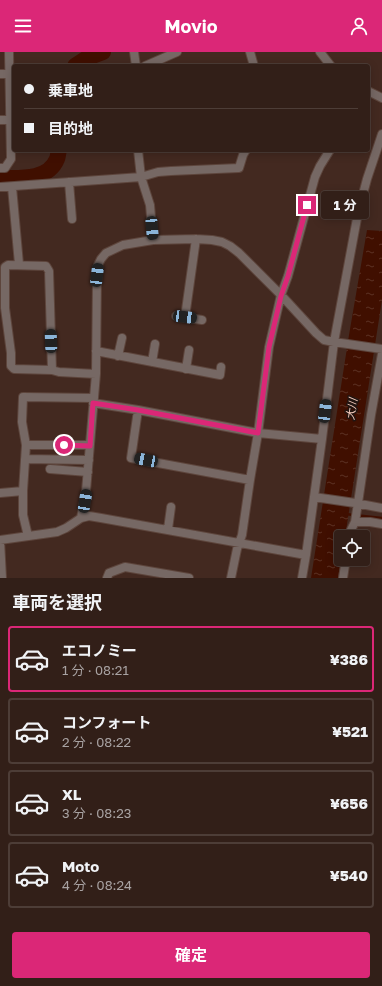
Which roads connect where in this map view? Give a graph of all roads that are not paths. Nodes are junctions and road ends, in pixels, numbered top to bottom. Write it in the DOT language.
graph roads {
  1 [pos="9,52"];
  2 [pos="134,52"];
  3 [pos="177,52"];
  4 [pos="251,52"];
  5 [pos="320,52"];
  6 [pos="136,64"];
  7 [pos="150,64"];
  8 [pos="254,64"];
  9 [pos="329,64"];
  10 [pos="0,74"];
  11 [pos="10,74"];
  12 [pos="370,92"];
  13 [pos="382,98"];
  14 [pos="0,120"];
  15 [pos="10,120"];
  16 [pos="382,134"];
  17 [pos="138,152"];
  18 [pos="245,152"];
  19 [pos="329,152"];
  20 [pos="0,168"];
  21 [pos="141,177"];
  22 [pos="69,182"];
  23 [pos="12,186"];
  24 [pos="0,187"];
  25 [pos="72,219"];
  26 [pos="196,239"];
  27 [pos="153,240"];
  28 [pos="19,264"];
  29 [pos="281,296"];
  30 [pos="176,316"];
  31 [pos="185,317"];
  32 [pos="202,320"];
  33 [pos="122,338"];
  34 [pos="337,343"];
  35 [pos="155,344"];
  36 [pos="189,350"];
  37 [pos="381,350"];
  38 [pos="96,351"];
  39 [pos="118,356"];
  40 [pos="152,362"];
  41 [pos="221,367"];
  42 [pos="186,369"];
  43 [pos="52,370"];
  44 [pos="96,374"];
  45 [pos="94,400"];
  46 [pos="138,410"];
  47 [pos="258,433"];
  48 [pos="322,439"];
  49 [pos="26,445"];
  50 [pos="90,446"];
  51 [pos="25,459"];
  52 [pos="89,460"];
  53 [pos="50,469"];
  54 [pos="88,472"];
  55 [pos="250,480"];
  56 [pos="22,490"];
  57 [pos="0,493"];
  58 [pos="315,497"];
  59 [pos="357,505"];
  60 [pos="171,507"];
  61 [pos="382,508"];
  62 [pos="81,518"];
  63 [pos="355,521"];
  64 [pos="382,524"];
  65 [pos="168,529"];
  66 [pos="351,530"];
  67 [pos="28,536"];
  68 [pos="0,540"];
  69 [pos="239,542"];
  70 [pos="306,555"];
  71 [pos="345,566"];
  72 [pos="2,578"];
  73 [pos="107,578"];
  74 [pos="188,578"];
  75 [pos="231,578"];
  76 [pos="302,578"];
  77 [pos="343,578"];
  1 -- 11 [label="street"];
  2 -- 6 [label="street"];
  3 -- 7 [label="street"];
  4 -- 8 [label="street"];
  5 -- 9 [label="street"];
  10 -- 11 [label="street"];
  11 -- 15 [label="street"];
  12 -- 13 [label="street"];
  14 -- 15 [label="street"];
  15 -- 20 [label="street"];
  16 -- 34 [label="street"];
  17 -- 21 [label="street"];
  18 -- 21 [label="street"];
  19 -- 29 [label="street"];
  21 -- 22 [label="street"];
  21 -- 27 [label="street"];
  22 -- 23 [label="street"];
  22 -- 25 [label="street"];
  23 -- 24 [label="street"];
  23 -- 28 [label="street"];
  26 -- 27 [label="street"];
  26 -- 29 [label="street"];
  26 -- 31 [label="street"];
  27 -- 38 [label="street"];
  28 -- 43 [label="street"];
  28 -- 43 [label="street"];
  29 -- 34 [label="street"];
  29 -- 47 [label="street"];
  30 -- 31 [label="street"];
  31 -- 32 [label="street"];
  33 -- 39 [label="street"];
  34 -- 37 [label="street"];
  34 -- 48 [label="street"];
  35 -- 40 [label="street"];
  36 -- 42 [label="street"];
  37 -- 59 [label="street"];
  38 -- 39 [label="street"];
  38 -- 44 [label="street"];
  39 -- 40 [label="street"];
  40 -- 42 [label="street"];
  41 -- 42 [label="street"];
  43 -- 44 [label="street"];
  44 -- 45 [label="street"];
  45 -- 46 [label="street"];
  45 -- 49 [label="street"];
  45 -- 50 [label="street"];
  46 -- 47 [label="street"];
  46 -- 55 [label="street"];
  47 -- 48 [label="street"];
  47 -- 55 [label="street"];
  48 -- 58 [label="street"];
  49 -- 50 [label="street"];
  49 -- 51 [label="street"];
  50 -- 52 [label="street"];
  51 -- 52 [label="street"];
  51 -- 56 [label="street"];
  52 -- 54 [label="street"];
  53 -- 54 [label="street"];
  54 -- 62 [label="street"];
  55 -- 69 [label="street"];
  56 -- 57 [label="street"];
  56 -- 67 [label="street"];
  58 -- 59 [label="street"];
  58 -- 70 [label="street"];
  59 -- 61 [label="street"];
  59 -- 63 [label="street"];
  60 -- 65 [label="street"];
  62 -- 65 [label="street"];
  62 -- 67 [label="street"];
  63 -- 64 [label="street"];
  63 -- 66 [label="street"];
  65 -- 69 [label="street"];
  67 -- 68 [label="street"];
  68 -- 72 [label="street"];
  69 -- 70 [label="street"];
  69 -- 75 [label="street"];
  70 -- 76 [label="street"];
  71 -- 77 [label="street"];
  73 -- 74 [label="street"];
}
